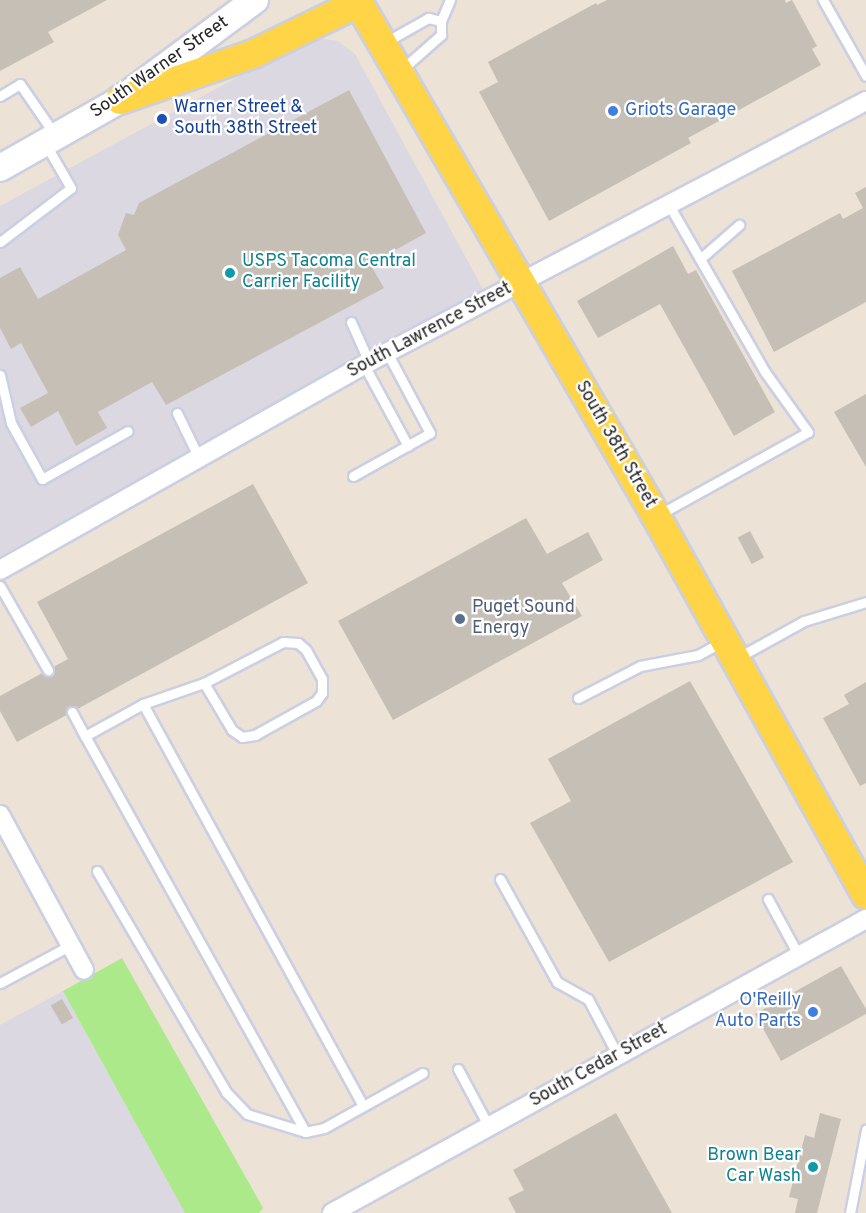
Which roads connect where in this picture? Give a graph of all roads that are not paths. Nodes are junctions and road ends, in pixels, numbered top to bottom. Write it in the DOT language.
graph roads {
  1 [pos="255,0"];
  2 [pos="450,0"];
  3 [pos="823,0"];
  4 [pos="357,1"];
  5 [pos="441,21"];
  6 [pos="382,44"];
  7 [pos="398,72"];
  8 [pos="866,76"];
  9 [pos="0,96"];
  10 [pos="120,100"];
  11 [pos="866,101"];
  12 [pos="50,140"];
  13 [pos="0,168"];
  14 [pos="668,203"];
  15 [pos="739,225"];
  16 [pos="0,242"];
  17 [pos="700,259"];
  18 [pos="522,282"];
  19 [pos="351,322"];
  20 [pos="387,352"];
  21 [pos="367,363"];
  22 [pos="0,375"];
  23 [pos="177,413"];
  24 [pos="128,431"];
  25 [pos="408,446"];
  26 [pos="199,458"];
  27 [pos="353,476"];
  28 [pos="656,516"];
  29 [pos="0,570"];
  30 [pos="0,586"];
  31 [pos="866,602"];
  32 [pos="730,649"];
  33 [pos="48,670"];
  34 [pos="204,683"];
  35 [pos="578,698"];
  36 [pos="143,704"];
  37 [pos="72,712"];
  38 [pos="85,736"];
  39 [pos="0,815"];
  40 [pos="97,871"];
  41 [pos="500,879"];
  42 [pos="866,894"];
  43 [pos="768,899"];
  44 [pos="866,919"];
  45 [pos="71,945"];
  46 [pos="799,956"];
  47 [pos="84,970"];
  48 [pos="0,983"];
  49 [pos="618,1056"];
  50 [pos="458,1069"];
  51 [pos="423,1073"];
  52 [pos="363,1106"];
  53 [pos="489,1127"];
  54 [pos="866,1130"];
  55 [pos="305,1132"];
  56 [pos="332,1213"];
  57 [pos="850,1213"];
  1 -- 10 [label="street, South Warner Street"];
  2 -- 5 [label="lane"];
  3 -- 8 [label="lane"];
  4 -- 6 [label="main road, South 38th Street"];
  4 -- 10 [label="main road"];
  5 -- 6 [label="lane"];
  5 -- 7 [label="lane"];
  6 -- 7 [label="main road, South 38th Street"];
  7 -- 18 [label="main road, South 38th Street"];
  9 -- 12 [label="lane"];
  10 -- 12 [label="street, South Warner Street"];
  11 -- 14 [label="street, South Lawrence Street"];
  12 -- 13 [label="street, South Warner Street"];
  12 -- 16 [label="lane"];
  14 -- 17 [label="lane"];
  14 -- 18 [label="street, South Lawrence Street"];
  15 -- 17 [label="lane"];
  17 -- 28 [label="lane"];
  18 -- 20 [label="street, South Lawrence Street"];
  18 -- 28 [label="main road, South 38th Street"];
  19 -- 21 [label="lane"];
  20 -- 21 [label="street, South Lawrence Street"];
  20 -- 25 [label="lane"];
  21 -- 25 [label="lane"];
  21 -- 26 [label="street, South Lawrence Street"];
  22 -- 24 [label="lane"];
  23 -- 26 [label="lane"];
  25 -- 27 [label="lane"];
  26 -- 29 [label="street, South Lawrence Street"];
  28 -- 32 [label="main road, South 38th Street"];
  30 -- 33 [label="lane"];
  31 -- 32 [label="lane"];
  32 -- 35 [label="lane"];
  32 -- 42 [label="main road, South 38th Street"];
  34 -- 34 [label="lane"];
  34 -- 36 [label="lane"];
  36 -- 38 [label="lane"];
  36 -- 52 [label="lane"];
  37 -- 38 [label="lane"];
  38 -- 55 [label="lane"];
  39 -- 45 [label="street"];
  40 -- 55 [label="lane"];
  41 -- 49 [label="lane"];
  43 -- 46 [label="lane"];
  44 -- 46 [label="street, South Cedar Street"];
  45 -- 47 [label="street"];
  45 -- 48 [label="lane"];
  46 -- 49 [label="street, South Cedar Street"];
  49 -- 53 [label="street, South Cedar Street"];
  50 -- 53 [label="lane"];
  51 -- 52 [label="lane"];
  52 -- 55 [label="lane"];
  53 -- 56 [label="street, South Cedar Street"];
  54 -- 57 [label="lane"];
}
